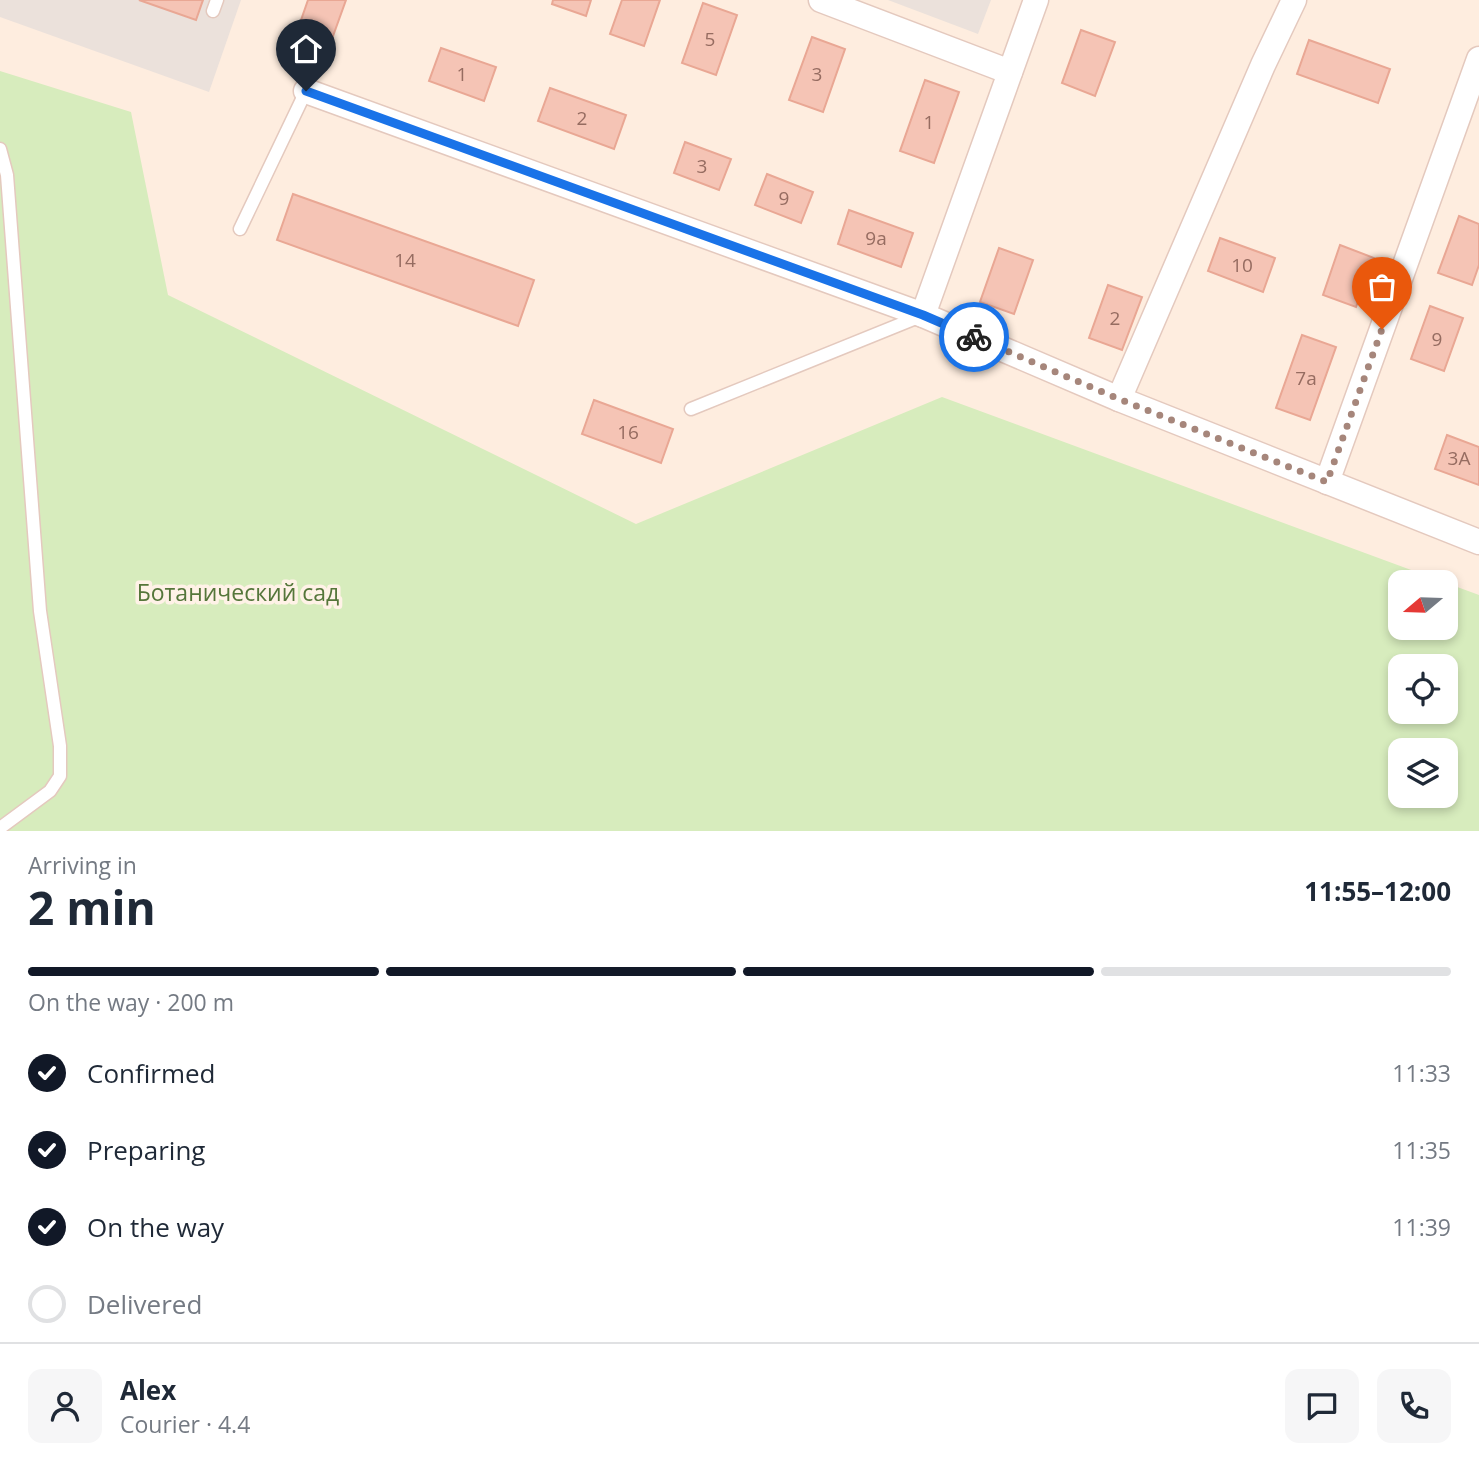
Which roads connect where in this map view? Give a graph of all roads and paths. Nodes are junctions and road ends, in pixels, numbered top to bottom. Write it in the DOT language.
graph roads {
  1 [pos="821,0"];
  2 [pos="1036,0"];
  3 [pos="1294,0"];
  4 [pos="1479,59"];
  5 [pos="1010,72"];
  6 [pos="306,91"];
  7 [pos="1472,102"];
  8 [pos="0,149"];
  9 [pos="240,229"];
  10 [pos="923,315"];
  11 [pos="1119,399"];
  12 [pos="691,409"];
  13 [pos="1327,482"];
  14 [pos="1479,542"];
  15 [pos="0,828"];
  1 -- 5 [label="street"];
  2 -- 5 [label="street"];
  3 -- 11 [label="street"];
  4 -- 7 [label="street"];
  5 -- 10 [label="street"];
  6 -- 9 [label="lane"];
  6 -- 10 [label="street"];
  7 -- 13 [label="street"];
  8 -- 15 [label="lane"];
  10 -- 11 [label="street"];
  10 -- 12 [label="lane"];
  11 -- 13 [label="street"];
  13 -- 14 [label="street"];
}
